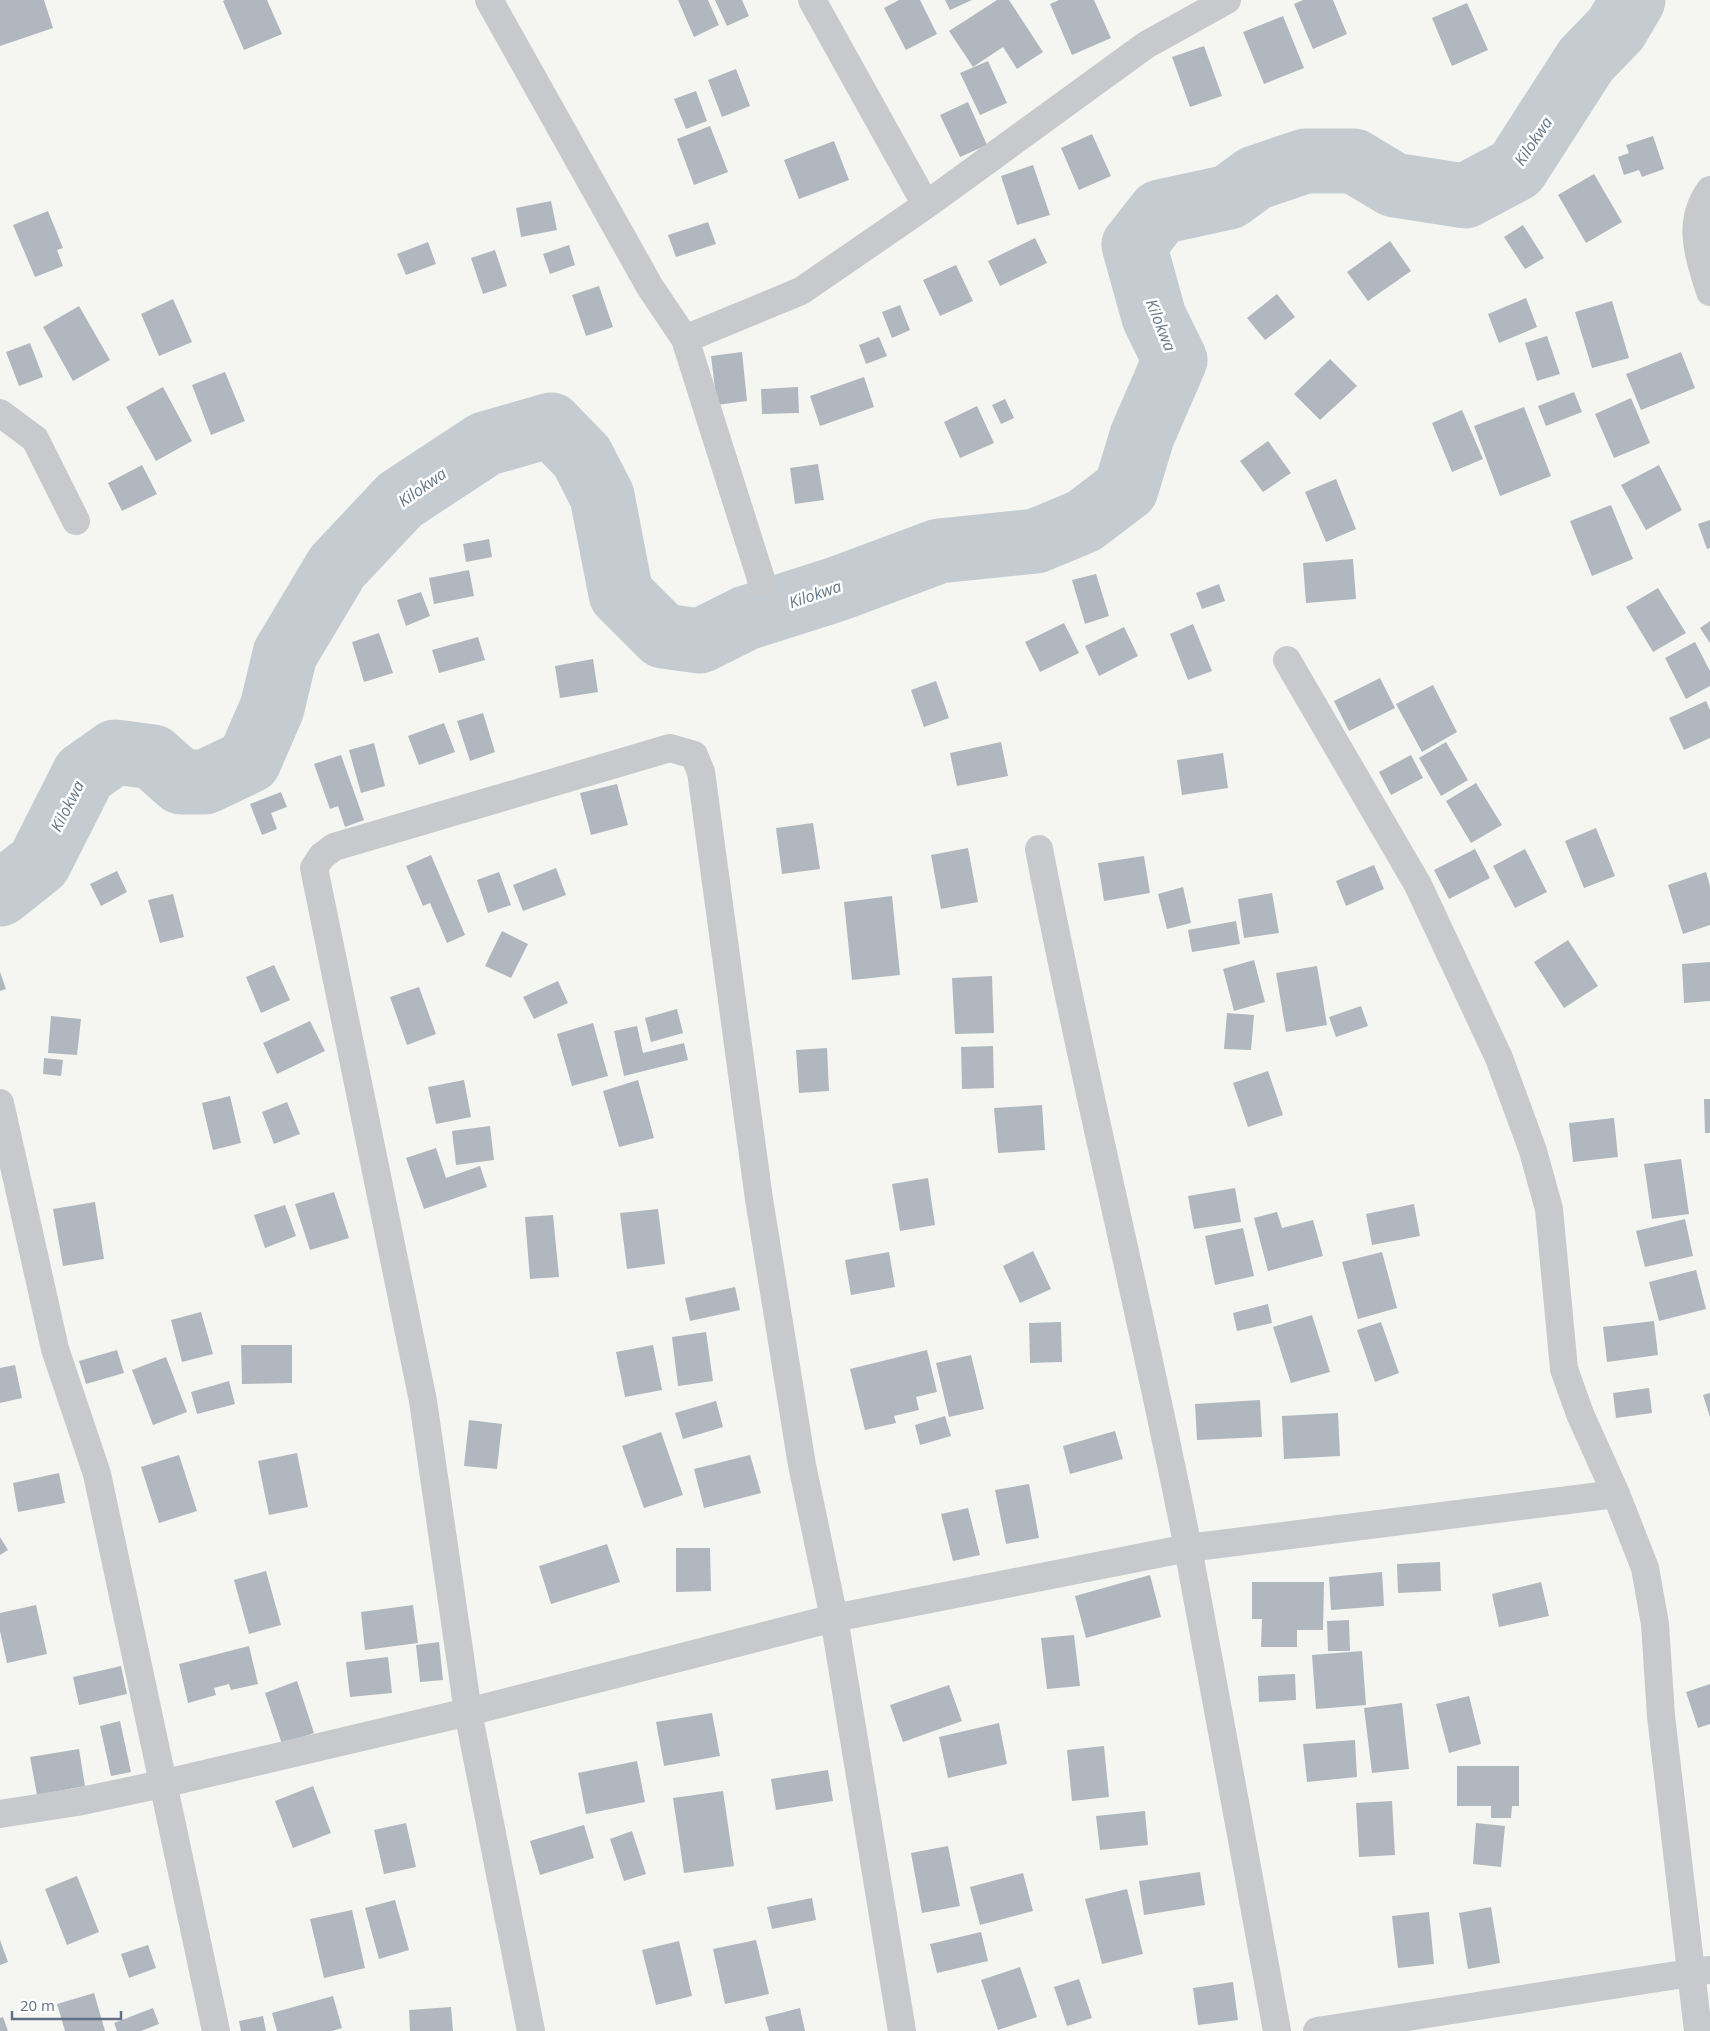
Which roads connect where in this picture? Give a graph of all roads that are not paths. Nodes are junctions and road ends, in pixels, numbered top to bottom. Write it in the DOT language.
graph roads {
  1 [pos="489,0"];
  2 [pos="812,0"];
  3 [pos="1223,1"];
  4 [pos="1710,190"];
  5 [pos="926,205"];
  6 [pos="1710,292"];
  7 [pos="685,340"];
  8 [pos="0,413"];
  9 [pos="76,521"];
  10 [pos="762,582"];
  11 [pos="1287,660"];
  12 [pos="1039,849"];
  13 [pos="0,1103"];
  14 [pos="1616,1494"];
  15 [pos="1188,1548"];
  16 [pos="834,1618"];
  17 [pos="468,1712"];
  18 [pos="162,1784"];
  19 [pos="0,1814"];
  20 [pos="1701,1971"];
  21 [pos="216,2031"];
  22 [pos="531,2031"];
  23 [pos="902,2031"];
  24 [pos="1277,2031"];
  25 [pos="1317,2031"];
  26 [pos="1698,2031"];
  1 -- 7 [label="street"];
  2 -- 5 [label="street"];
  3 -- 5 [label="street"];
  4 -- 6 [label="street"];
  5 -- 7 [label="street"];
  7 -- 10 [label="street"];
  8 -- 9 [label="street"];
  11 -- 14 [label="street"];
  12 -- 15 [label="street"];
  13 -- 18 [label="street"];
  14 -- 15 [label="street"];
  14 -- 20 [label="street"];
  15 -- 16 [label="street"];
  15 -- 24 [label="street"];
  16 -- 17 [label="street"];
  16 -- 17 [label="street"];
  16 -- 23 [label="street"];
  17 -- 18 [label="street"];
  17 -- 22 [label="street"];
  18 -- 19 [label="street"];
  18 -- 21 [label="street"];
  20 -- 25 [label="street"];
  20 -- 26 [label="street"];
}
